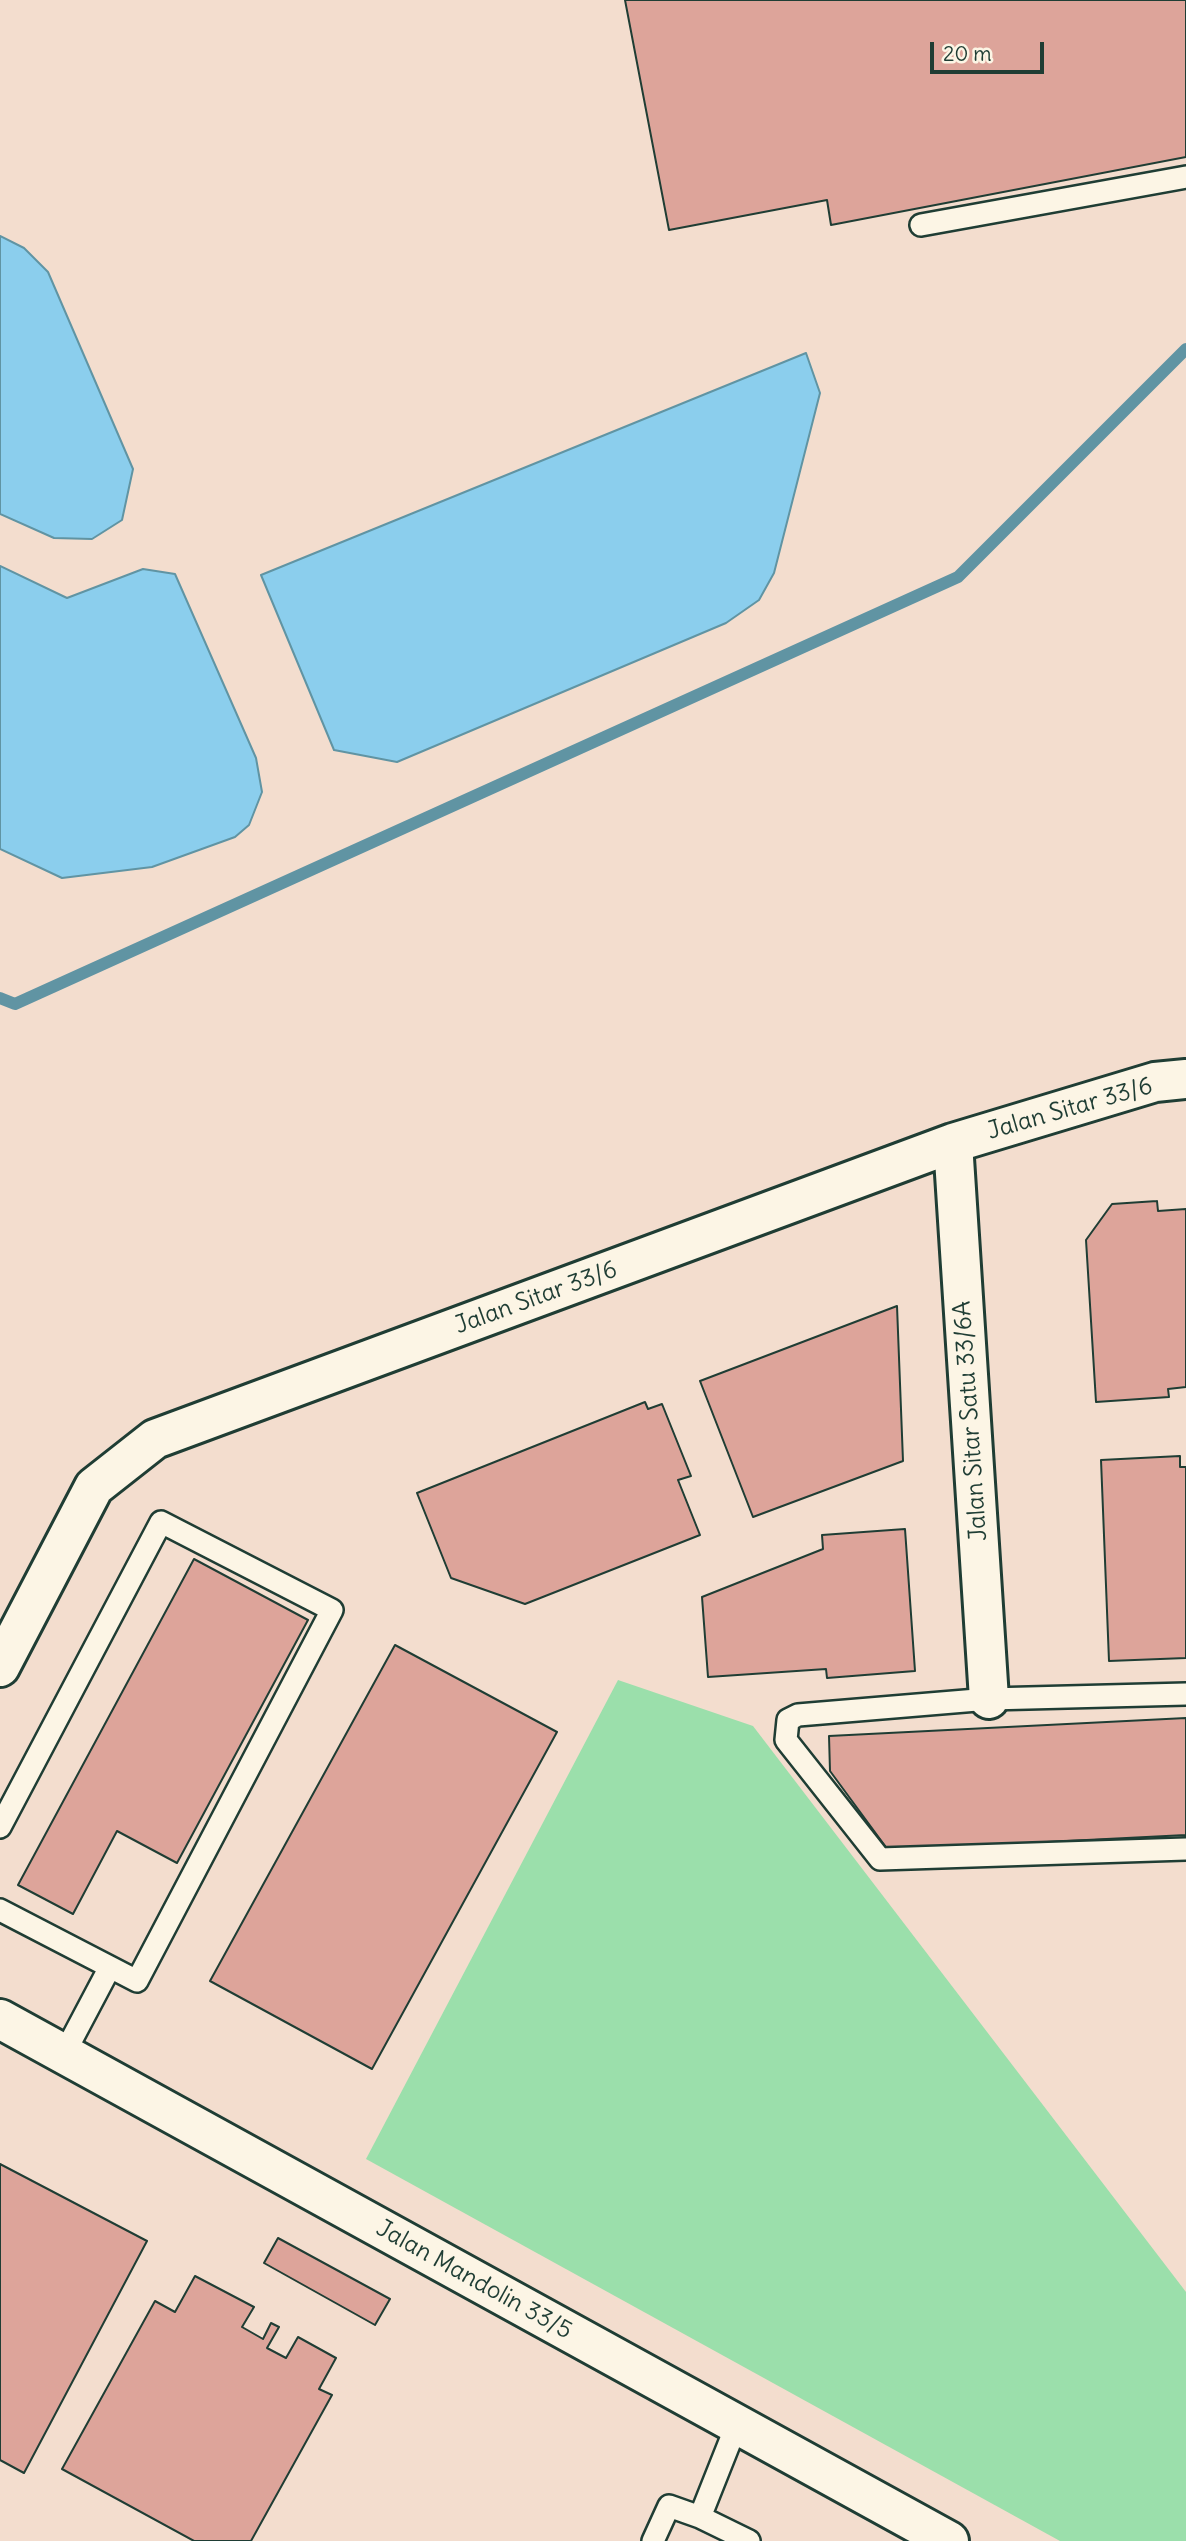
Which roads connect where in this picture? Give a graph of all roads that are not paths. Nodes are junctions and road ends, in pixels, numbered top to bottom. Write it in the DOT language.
graph roads {
  1 [pos="1186,177"];
  2 [pos="921,225"];
  3 [pos="1186,1079"];
  4 [pos="953,1143"];
  5 [pos="0,1667"];
  6 [pos="1186,1694"];
  7 [pos="989,1699"];
  8 [pos="0,1827"];
  9 [pos="1186,1849"];
  10 [pos="0,1910"];
  11 [pos="110,1967"];
  12 [pos="0,2019"];
  13 [pos="64,2054"];
  14 [pos="737,2424"];
  15 [pos="700,2517"];
  16 [pos="653,2541"];
  17 [pos="749,2541"];
  18 [pos="949,2541"];
  1 -- 2 [label="lane"];
  3 -- 4 [label="street, Jalan Sitar 33/6"];
  4 -- 5 [label="street, Jalan Sitar 33/6"];
  4 -- 7 [label="street, Jalan Sitar Satu 33/6A"];
  6 -- 7 [label="lane"];
  7 -- 9 [label="lane"];
  8 -- 11 [label="lane"];
  10 -- 11 [label="lane"];
  11 -- 13 [label="lane"];
  12 -- 13 [label="street, Jalan Mandolin 33/5"];
  13 -- 14 [label="street, Jalan Mandolin 33/5"];
  14 -- 15 [label="lane"];
  14 -- 18 [label="street, Jalan Mandolin 33/5"];
  15 -- 16 [label="lane"];
  15 -- 17 [label="lane"];
}
